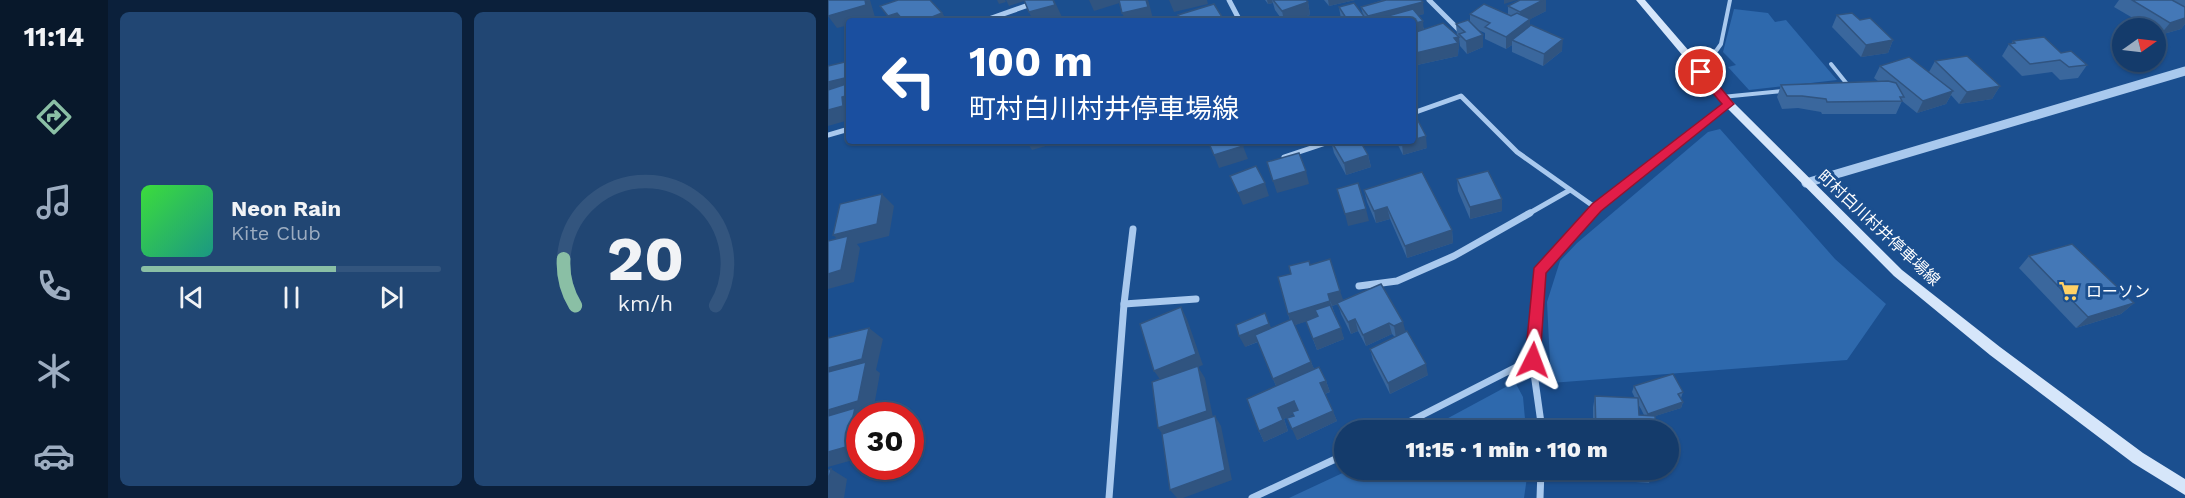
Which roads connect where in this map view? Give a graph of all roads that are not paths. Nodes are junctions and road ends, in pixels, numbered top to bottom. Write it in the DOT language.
graph roads {
  1 [pos="1043,0"];
  2 [pos="1229,0"];
  3 [pos="1429,0"];
  4 [pos="1640,0"];
  5 [pos="1730,0"];
  6 [pos="1002,14"];
  7 [pos="991,18"];
  8 [pos="1003,18"];
  9 [pos="1238,18"];
  10 [pos="1461,32"];
  11 [pos="1690,59"];
  12 [pos="1831,64"];
  13 [pos="2185,71"];
  14 [pos="1836,85"];
  15 [pos="1791,90"];
  16 [pos="1725,101"];
  17 [pos="1416,112"];
  18 [pos="846,130"];
  19 [pos="828,135"];
  20 [pos="1306,144"];
  21 [pos="1323,144"];
  22 [pos="1309,149"];
  23 [pos="1273,161"];
  24 [pos="1806,183"];
  25 [pos="1570,190"];
  26 [pos="1596,208"];
  27 [pos="1133,229"];
  28 [pos="1359,286"];
  29 [pos="1196,299"];
  30 [pos="1124,304"];
  31 [pos="1533,360"];
  32 [pos="1413,420"];
  33 [pos="1541,420"];
  34 [pos="1334,460"];
  35 [pos="1541,480"];
  36 [pos="2185,488"];
  37 [pos="1109,498"];
  38 [pos="1252,498"];
  39 [pos="1540,498"];
  1 -- 6 [label="street"];
  2 -- 9 [label="street"];
  3 -- 10 [label="street"];
  4 -- 11 [label="main road, 町村白川村井停車場線"];
  5 -- 11 [label="lane"];
  6 -- 7 [label="street"];
  6 -- 8 [label="street"];
  11 -- 16 [label="main road, 町村白川村井停車場線"];
  12 -- 14 [label="lane"];
  13 -- 24 [label="street"];
  15 -- 16 [label="lane"];
  16 -- 24 [label="main road, 町村白川村井停車場線"];
  16 -- 26 [label="street"];
  17 -- 25 [label="street"];
  18 -- 19 [label="street"];
  20 -- 22 [label="street"];
  21 -- 22 [label="street"];
  22 -- 23 [label="street"];
  24 -- 36 [label="main road, 町村白川村井停車場線"];
  25 -- 26 [label="street"];
  25 -- 28 [label="street"];
  26 -- 31 [label="street"];
  27 -- 30 [label="street"];
  29 -- 30 [label="street"];
  30 -- 37 [label="street"];
  31 -- 32 [label="street"];
  31 -- 33 [label="street"];
  34 -- 38 [label="street"];
  35 -- 39 [label="street"];
}
